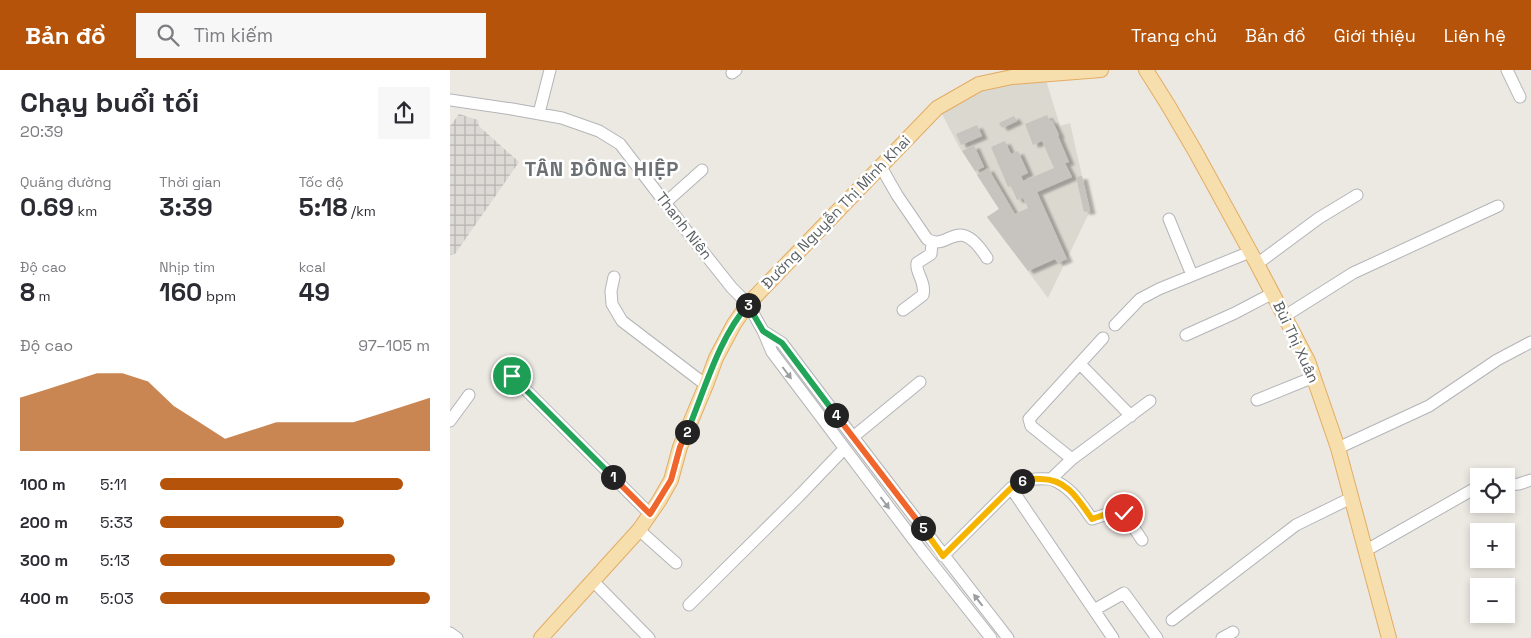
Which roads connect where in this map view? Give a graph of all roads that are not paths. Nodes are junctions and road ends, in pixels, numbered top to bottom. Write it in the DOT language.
graph roads {
  1 [pos="550,70"];
  2 [pos="1100,70"];
  3 [pos="1146,70"];
  4 [pos="1507,70"];
  5 [pos="1520,97"];
  6 [pos="450,100"];
  7 [pos="539,113"];
  8 [pos="881,167"];
  9 [pos="702,170"];
  10 [pos="1357,195"];
  11 [pos="665,203"];
  12 [pos="1498,206"];
  13 [pos="1169,219"];
  14 [pos="932,242"];
  15 [pos="987,258"];
  16 [pos="1254,258"];
  17 [pos="1192,275"];
  18 [pos="614,277"];
  19 [pos="1273,293"];
  20 [pos="748,304"];
  21 [pos="903,310"];
  22 [pos="1285,316"];
  23 [pos="1115,325"];
  24 [pos="763,331"];
  25 [pos="1186,335"];
  26 [pos="1103,338"];
  27 [pos="1531,342"];
  28 [pos="1080,364"];
  29 [pos="512,376"];
  30 [pos="1314,377"];
  31 [pos="920,382"];
  32 [pos="706,385"];
  33 [pos="820,393"];
  34 [pos="469,395"];
  35 [pos="1258,400"];
  36 [pos="1150,401"];
  37 [pos="809,402"];
  38 [pos="1131,416"];
  39 [pos="450,422"];
  40 [pos="853,437"];
  41 [pos="1338,448"];
  42 [pos="844,449"];
  43 [pos="1072,459"];
  44 [pos="1051,479"];
  45 [pos="1531,480"];
  46 [pos="1515,484"];
  47 [pos="1011,488"];
  48 [pos="1470,491"];
  49 [pos="1351,498"];
  50 [pos="650,514"];
  51 [pos="639,530"];
  52 [pos="1142,540"];
  53 [pos="1365,551"];
  54 [pos="943,556"];
  55 [pos="676,563"];
  56 [pos="593,581"];
  57 [pos="689,605"];
  58 [pos="1094,610"];
  59 [pos="1172,620"];
  60 [pos="450,632"];
  61 [pos="1233,632"];
  62 [pos="457,638"];
  63 [pos="541,638"];
  64 [pos="649,638"];
  65 [pos="991,638"];
  66 [pos="1008,638"];
  67 [pos="1113,638"];
  68 [pos="1157,638"];
  69 [pos="1222,638"];
  70 [pos="1389,638"];
  1 -- 7 [label="street"];
  2 -- 8 [label="main road, Đường Nguyễn Thị Minh Khai"];
  3 -- 16 [label="main road, Bùi Thị Xuân"];
  4 -- 5 [label="street"];
  6 -- 7 [label="street, Thanh Niên"];
  7 -- 11 [label="street, Thanh Niên"];
  8 -- 14 [label="street"];
  8 -- 20 [label="main road, Đường Nguyễn Thị Minh Khai"];
  9 -- 11 [label="street"];
  10 -- 16 [label="street"];
  11 -- 20 [label="street, Thanh Niên"];
  12 -- 22 [label="street"];
  13 -- 17 [label="street"];
  14 -- 15 [label="street"];
  14 -- 21 [label="street"];
  16 -- 17 [label="street"];
  16 -- 19 [label="main road, Bùi Thị Xuân"];
  17 -- 23 [label="street"];
  18 -- 32 [label="street"];
  19 -- 22 [label="main road, Bùi Thị Xuân"];
  19 -- 25 [label="street"];
  20 -- 24 [label="street, Thanh Niên"];
  20 -- 32 [label="main road, Đường Nguyễn Thị Minh Khai"];
  22 -- 30 [label="main road, Bùi Thị Xuân"];
  24 -- 33 [label="street"];
  24 -- 37 [label="street, Thanh Niên, one-way"];
  26 -- 28 [label="street"];
  27 -- 41 [label="street"];
  28 -- 38 [label="street"];
  28 -- 43 [label="street"];
  29 -- 50 [label="street"];
  30 -- 35 [label="street"];
  30 -- 41 [label="main road, Bùi Thị Xuân"];
  31 -- 40 [label="street"];
  32 -- 50 [label="main road, Đường Nguyễn Thị Minh Khai"];
  33 -- 37 [label="street"];
  33 -- 40 [label="street"];
  34 -- 39 [label="street"];
  36 -- 38 [label="street"];
  37 -- 42 [label="street, Thanh Niên"];
  38 -- 43 [label="street"];
  40 -- 54 [label="street"];
  41 -- 49 [label="main road, Bùi Thị Xuân"];
  42 -- 57 [label="street"];
  42 -- 65 [label="street, Thanh Niên, one-way"];
  43 -- 44 [label="street"];
  44 -- 47 [label="street"];
  44 -- 52 [label="street"];
  45 -- 46 [label="street"];
  47 -- 54 [label="street"];
  47 -- 58 [label="street"];
  48 -- 53 [label="street"];
  49 -- 53 [label="main road, Bùi Thị Xuân"];
  49 -- 59 [label="street"];
  50 -- 51 [label="main road, Đường Nguyễn Thị Minh Khai"];
  51 -- 55 [label="street"];
  51 -- 56 [label="main road, Đường Nguyễn Thị Minh Khai"];
  53 -- 70 [label="main road, Bùi Thị Xuân"];
  66 -- 54 [label="street, one-way"];
  56 -- 63 [label="main road, Đường Nguyễn Thị Minh Khai"];
  56 -- 64 [label="street"];
  58 -- 67 [label="street"];
  58 -- 68 [label="street"];
  60 -- 62 [label="street"];
  61 -- 69 [label="street"];
}
